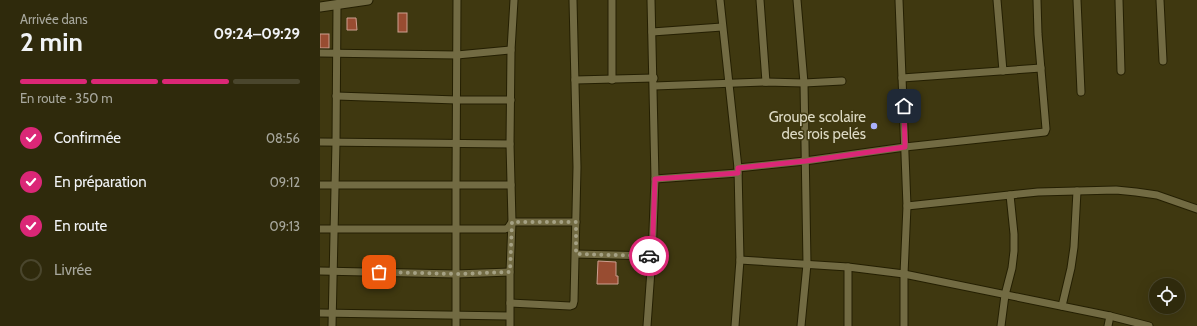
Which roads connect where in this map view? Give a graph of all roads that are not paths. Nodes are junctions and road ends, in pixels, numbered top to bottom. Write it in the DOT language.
graph roads {
  1 [pos="368,0"];
  2 [pos="457,0"];
  3 [pos="514,0"];
  4 [pos="573,0"];
  5 [pos="612,0"];
  6 [pos="652,0"];
  7 [pos="720,0"];
  8 [pos="760,0"];
  9 [pos="797,0"];
  10 [pos="899,0"];
  11 [pos="997,0"];
  12 [pos="1037,0"];
  13 [pos="1077,0"];
  14 [pos="1119,0"];
  15 [pos="1160,0"];
  16 [pos="337,5"];
  17 [pos="320,7"];
  18 [pos="722,27"];
  19 [pos="652,32"];
  20 [pos="511,50"];
  21 [pos="320,53"];
  22 [pos="336,53"];
  23 [pos="457,55"];
  24 [pos="1163,61"];
  25 [pos="1041,68"];
  26 [pos="1003,70"];
  27 [pos="1121,71"];
  28 [pos="654,78"];
  29 [pos="902,78"];
  30 [pos="575,80"];
  31 [pos="612,80"];
  32 [pos="842,81"];
  33 [pos="766,82"];
  34 [pos="804,83"];
  35 [pos="729,84"];
  36 [pos="654,86"];
  37 [pos="1081,92"];
  38 [pos="336,96"];
  39 [pos="456,100"];
  40 [pos="511,100"];
  41 [pos="320,142"];
  42 [pos="336,142"];
  43 [pos="456,144"];
  44 [pos="510,144"];
  45 [pos="905,147"];
  46 [pos="806,161"];
  47 [pos="738,170"];
  48 [pos="655,179"];
  49 [pos="320,185"];
  50 [pos="456,185"];
  51 [pos="511,185"];
  52 [pos="335,186"];
  53 [pos="1077,191"];
  54 [pos="1010,195"];
  55 [pos="907,206"];
  56 [pos="1197,209"];
  57 [pos="512,222"];
  58 [pos="576,222"];
  59 [pos="320,229"];
  60 [pos="334,229"];
  61 [pos="456,229"];
  62 [pos="576,254"];
  63 [pos="652,256"];
  64 [pos="740,260"];
  65 [pos="807,264"];
  66 [pos="848,268"];
  67 [pos="320,271"];
  68 [pos="333,271"];
  69 [pos="510,272"];
  70 [pos="456,274"];
  71 [pos="904,274"];
  72 [pos="1004,295"];
  73 [pos="510,303"];
  74 [pos="1062,306"];
  75 [pos="320,313"];
  76 [pos="333,313"];
  77 [pos="456,315"];
  78 [pos="510,316"];
  79 [pos="1110,316"];
  80 [pos="332,326"];
  81 [pos="456,326"];
  82 [pos="510,326"];
  83 [pos="647,326"];
  84 [pos="735,326"];
  85 [pos="801,326"];
  86 [pos="848,326"];
  87 [pos="904,326"];
  88 [pos="1000,326"];
  89 [pos="1108,326"];
  90 [pos="1149,326"];
  1 -- 16 [label="street"];
  2 -- 23 [label="street"];
  3 -- 20 [label="street"];
  4 -- 30 [label="street"];
  5 -- 31 [label="street"];
  6 -- 19 [label="street"];
  7 -- 18 [label="street"];
  8 -- 33 [label="street"];
  9 -- 34 [label="street"];
  10 -- 29 [label="street"];
  11 -- 26 [label="street"];
  12 -- 25 [label="street"];
  13 -- 37 [label="street"];
  14 -- 27 [label="street"];
  15 -- 24 [label="street"];
  16 -- 17 [label="street"];
  16 -- 22 [label="street"];
  18 -- 19 [label="street"];
  18 -- 35 [label="street"];
  19 -- 28 [label="street"];
  20 -- 23 [label="street"];
  20 -- 40 [label="street"];
  21 -- 22 [label="street"];
  22 -- 23 [label="street"];
  22 -- 38 [label="street"];
  23 -- 39 [label="street"];
  25 -- 26 [label="street"];
  25 -- 45 [label="street"];
  26 -- 29 [label="street"];
  28 -- 31 [label="street"];
  28 -- 36 [label="street"];
  29 -- 45 [label="street"];
  30 -- 31 [label="street"];
  30 -- 58 [label="street"];
  32 -- 34 [label="street"];
  33 -- 34 [label="street"];
  33 -- 35 [label="street"];
  34 -- 46 [label="street"];
  35 -- 36 [label="street"];
  35 -- 47 [label="street"];
  36 -- 48 [label="street"];
  38 -- 39 [label="street"];
  38 -- 42 [label="street"];
  39 -- 40 [label="street"];
  39 -- 43 [label="street"];
  40 -- 44 [label="street"];
  41 -- 42 [label="street"];
  42 -- 43 [label="street"];
  42 -- 52 [label="street"];
  43 -- 44 [label="street"];
  43 -- 50 [label="street"];
  44 -- 51 [label="street"];
  45 -- 46 [label="street"];
  45 -- 55 [label="street"];
  46 -- 47 [label="street"];
  46 -- 65 [label="street"];
  47 -- 48 [label="street"];
  47 -- 64 [label="street"];
  48 -- 63 [label="street"];
  49 -- 52 [label="street"];
  50 -- 51 [label="street"];
  50 -- 52 [label="street"];
  50 -- 61 [label="street"];
  51 -- 57 [label="street"];
  52 -- 60 [label="street"];
  53 -- 54 [label="street"];
  53 -- 56 [label="street"];
  53 -- 74 [label="street"];
  54 -- 55 [label="street"];
  54 -- 72 [label="street"];
  55 -- 71 [label="street"];
  57 -- 58 [label="street"];
  57 -- 61 [label="street"];
  57 -- 69 [label="street"];
  58 -- 62 [label="street"];
  59 -- 60 [label="street"];
  60 -- 61 [label="street"];
  60 -- 68 [label="street"];
  61 -- 70 [label="street"];
  62 -- 63 [label="street"];
  62 -- 73 [label="street"];
  63 -- 83 [label="street"];
  64 -- 65 [label="street"];
  64 -- 84 [label="street"];
  65 -- 66 [label="street"];
  65 -- 85 [label="street"];
  66 -- 71 [label="street"];
  66 -- 86 [label="street"];
  67 -- 68 [label="street"];
  68 -- 70 [label="street"];
  68 -- 76 [label="street"];
  69 -- 70 [label="street"];
  69 -- 73 [label="street"];
  70 -- 77 [label="street"];
  71 -- 72 [label="street"];
  71 -- 87 [label="street"];
  72 -- 74 [label="street"];
  72 -- 88 [label="street"];
  73 -- 78 [label="street"];
  74 -- 79 [label="street"];
  75 -- 76 [label="street"];
  76 -- 77 [label="street"];
  76 -- 80 [label="street"];
  77 -- 78 [label="street"];
  77 -- 81 [label="street"];
  78 -- 82 [label="street"];
  79 -- 89 [label="street"];
  79 -- 90 [label="street"];
}
